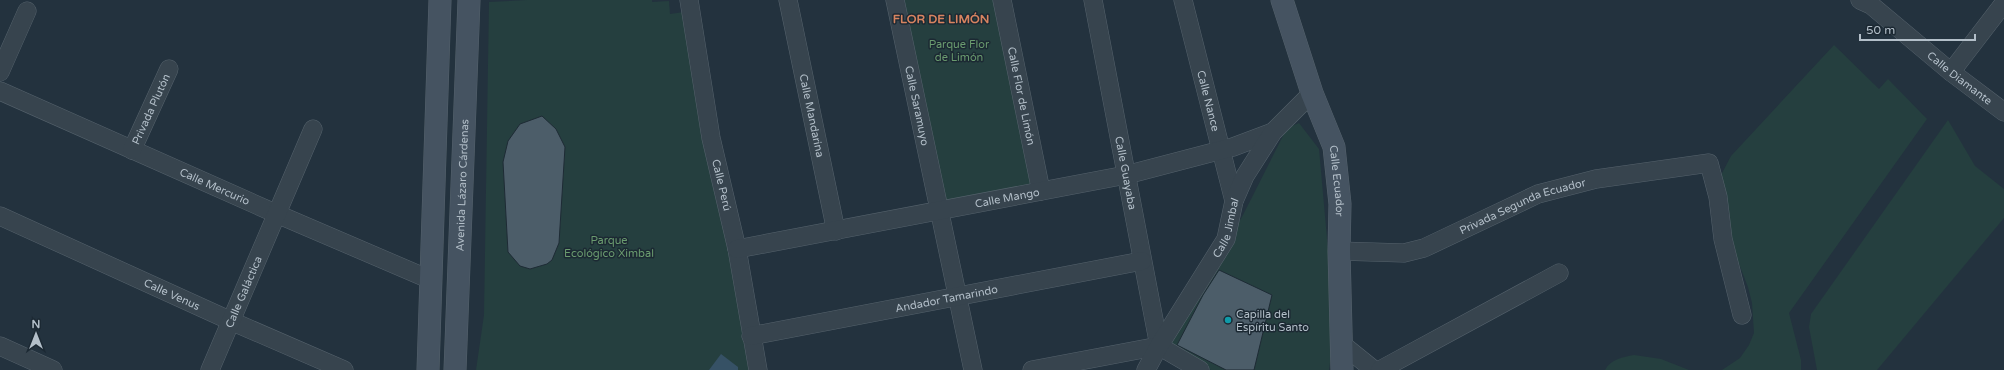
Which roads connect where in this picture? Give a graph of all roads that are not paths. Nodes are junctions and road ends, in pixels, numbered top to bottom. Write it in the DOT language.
graph roads {
  1 [pos="440,0"];
  2 [pos="469,0"];
  3 [pos="689,0"];
  4 [pos="788,0"];
  5 [pos="895,0"];
  6 [pos="1002,0"];
  7 [pos="1093,0"];
  8 [pos="1183,0"];
  9 [pos="1282,0"];
  10 [pos="1860,0"];
  11 [pos="2004,2"];
  12 [pos="27,10"];
  13 [pos="169,69"];
  14 [pos="0,72"];
  15 [pos="1951,72"];
  16 [pos="0,91"];
  17 [pos="1312,93"];
  18 [pos="2004,112"];
  19 [pos="313,129"];
  20 [pos="1273,132"];
  21 [pos="132,150"];
  22 [pos="1221,150"];
  23 [pos="1126,175"];
  24 [pos="1041,191"];
  25 [pos="1234,201"];
  26 [pos="940,211"];
  27 [pos="277,214"];
  28 [pos="0,216"];
  29 [pos="836,231"];
  30 [pos="737,249"];
  31 [pos="432,251"];
  32 [pos="458,251"];
  33 [pos="1339,251"];
  34 [pos="1142,261"];
  35 [pos="1559,273"];
  36 [pos="431,280"];
  37 [pos="958,296"];
  38 [pos="1742,315"];
  39 [pos="231,321"];
  40 [pos="751,336"];
  41 [pos="1343,345"];
  42 [pos="0,346"];
  43 [pos="1159,346"];
  44 [pos="54,370"];
  45 [pos="210,370"];
  46 [pos="344,370"];
  47 [pos="428,370"];
  48 [pos="455,370"];
  49 [pos="758,370"];
  50 [pos="973,370"];
  51 [pos="1038,370"];
  52 [pos="1146,370"];
  53 [pos="1200,370"];
  54 [pos="1342,370"];
  55 [pos="1374,370"];
  56 [pos="1380,370"];
  1 -- 31 [label="main road"];
  2 -- 32 [label="main road, Avenida Lázaro Cárdenas"];
  3 -- 30 [label="street, Calle Perú"];
  4 -- 29 [label="street, Calle Mandarina"];
  5 -- 26 [label="street, Calle Saramuyo"];
  6 -- 24 [label="street, Calle Flor de Limón"];
  7 -- 23 [label="street, Calle Guayaba"];
  8 -- 22 [label="street, Calle Nance"];
  9 -- 17 [label="main road, Calle Ecuador"];
  10 -- 15 [label="street, Calle Diamante"];
  11 -- 15 [label="street"];
  12 -- 14 [label="street"];
  13 -- 21 [label="street, Privada Plutón"];
  15 -- 18 [label="street, Calle Diamante"];
  16 -- 21 [label="street, Calle Mercurio"];
  17 -- 20 [label="street, Calle Jimbal"];
  17 -- 33 [label="main road, Calle Ecuador"];
  19 -- 27 [label="street, Calle Galáctica"];
  20 -- 22 [label="street, Calle Mango"];
  20 -- 25 [label="street, Calle Jimbal"];
  21 -- 27 [label="street, Calle Mercurio"];
  22 -- 23 [label="street, Calle Mango"];
  22 -- 25 [label="street, Calle Nance"];
  23 -- 24 [label="street, Calle Mango"];
  23 -- 34 [label="street, Calle Guayaba"];
  24 -- 26 [label="street, Calle Mango"];
  25 -- 43 [label="street, Calle Jimbal"];
  26 -- 29 [label="street, Calle Mango"];
  26 -- 37 [label="street, Calle Saramuyo"];
  27 -- 36 [label="street, Calle Mercurio"];
  27 -- 39 [label="street, Calle Galáctica"];
  28 -- 39 [label="street, Calle Venus"];
  29 -- 30 [label="street, Calle Mango"];
  30 -- 40 [label="street, Calle Perú"];
  31 -- 32 [label="main road"];
  31 -- 36 [label="main road"];
  32 -- 48 [label="main road, Avenida Lázaro Cárdenas"];
  33 -- 38 [label="street, Privada Segunda Ecuador"];
  33 -- 41 [label="main road, Calle Ecuador"];
  34 -- 37 [label="street, Andador Tamarindo"];
  34 -- 43 [label="street, Calle Guayaba"];
  35 -- 56 [label="street"];
  36 -- 47 [label="main road"];
  37 -- 40 [label="street, Andador Tamarindo"];
  37 -- 50 [label="street, Calle Saramuyo"];
  39 -- 45 [label="street, Calle Galáctica"];
  39 -- 46 [label="street, Calle Venus"];
  40 -- 49 [label="street, Calle Perú"];
  41 -- 54 [label="main road, Calle Ecuador"];
  41 -- 55 [label="street"];
  42 -- 44 [label="street"];
  43 -- 51 [label="street"];
  43 -- 52 [label="street, Calle Jimbal"];
  43 -- 53 [label="street"];
}
